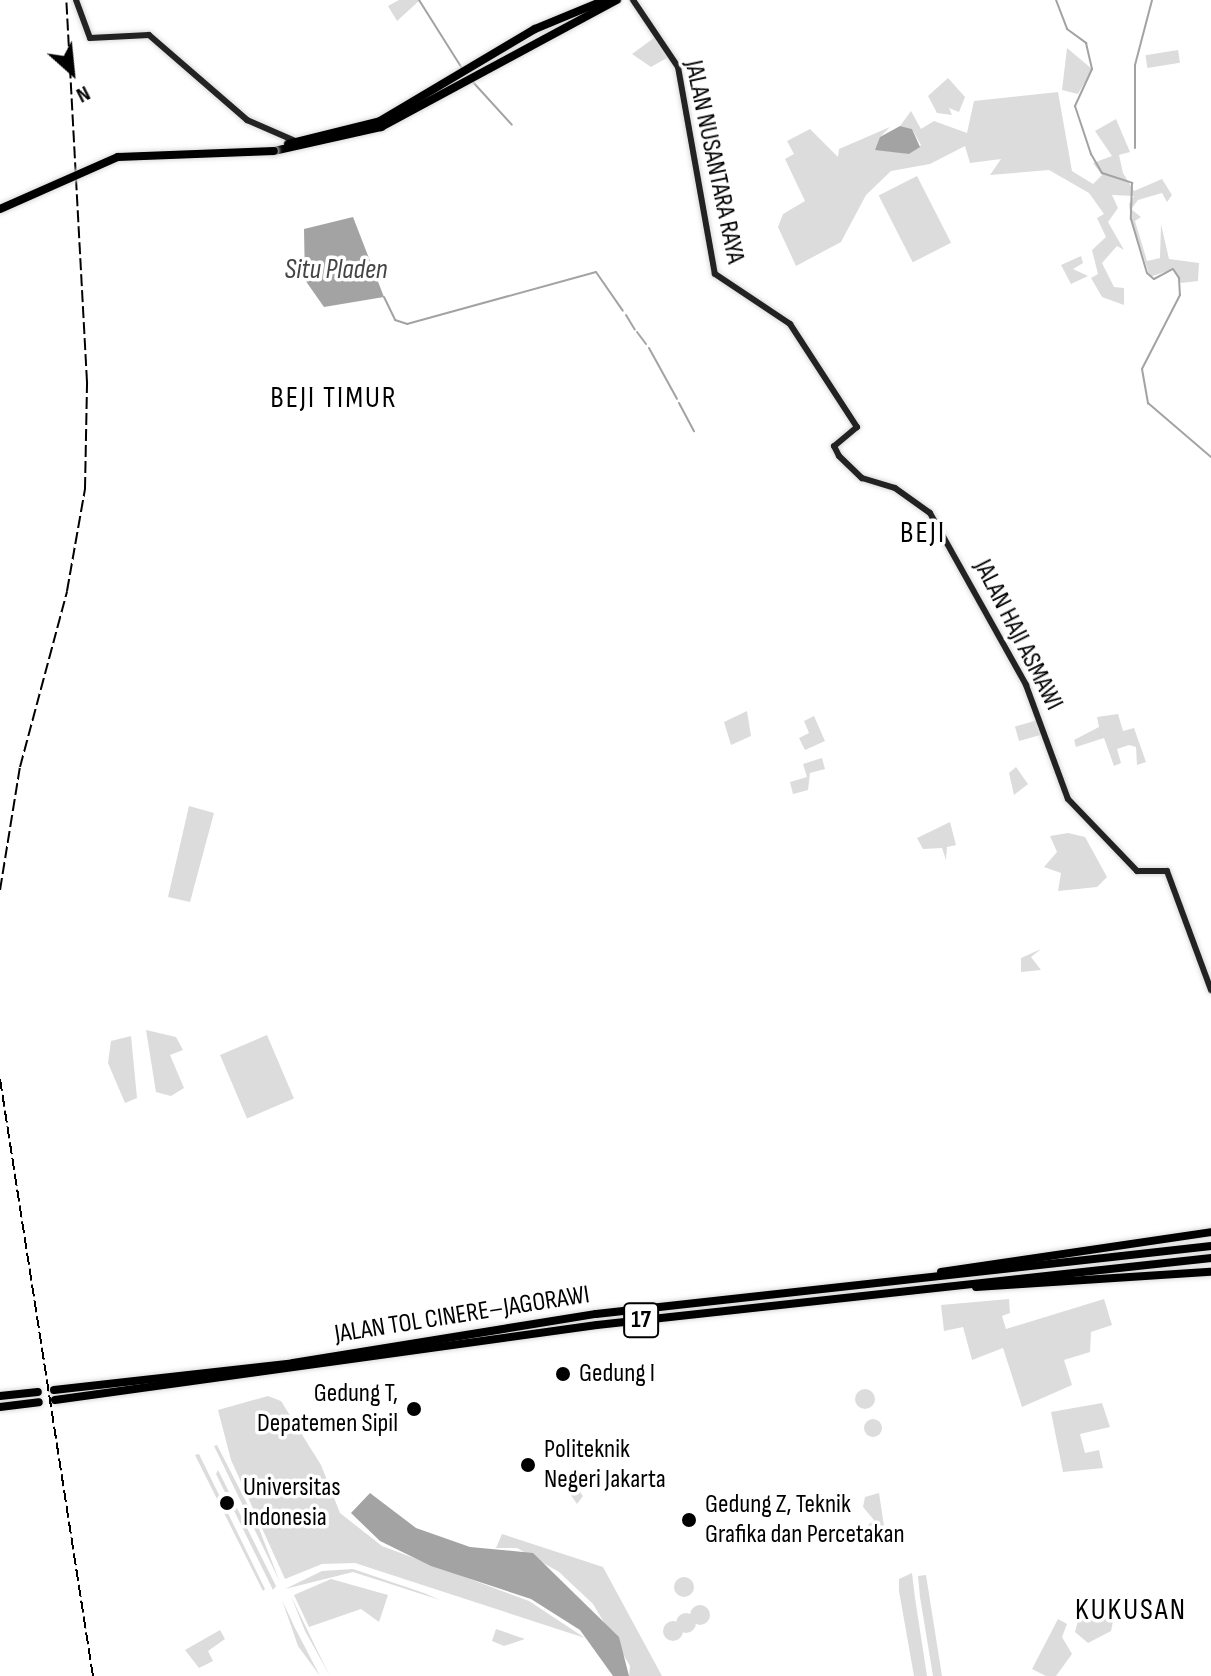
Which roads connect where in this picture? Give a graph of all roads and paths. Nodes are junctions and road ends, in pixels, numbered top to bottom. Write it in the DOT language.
graph roads {
  1 [pos="76,0"];
  2 [pos="605,0"];
  3 [pos="617,0"];
  4 [pos="633,0"];
  5 [pos="488,62"];
  6 [pos="416,106"];
  7 [pos="298,141"];
  8 [pos="274,148"];
  9 [pos="0,203"];
  10 [pos="0,209"];
  11 [pos="857,429"];
  12 [pos="1211,990"];
  13 [pos="1211,1232"];
  14 [pos="1211,1246"];
  15 [pos="1211,1258"];
  16 [pos="1211,1272"];
  17 [pos="879,1288"];
  18 [pos="54,1390"];
  19 [pos="38,1392"];
  20 [pos="0,1396"];
  21 [pos="55,1400"];
  22 [pos="39,1402"];
  23 [pos="0,1407"];
  1 -- 7 [label="street"];
  2 -- 5 [label="highway"];
  3 -- 5 [label="highway"];
  4 -- 11 [label="street, JALAN NUSANTARA RAYA"];
  5 -- 6 [label="highway"];
  6 -- 7 [label="highway"];
  6 -- 8 [label="highway"];
  7 -- 8 [label="highway"];
  8 -- 9 [label="highway, bridge"];
  8 -- 10 [label="highway, bridge"];
  11 -- 12 [label="street, JALAN HAJI ASMAWI"];
  13 -- 17 [label="highway"];
  14 -- 17 [label="highway, JALAN TOL CINERE–JAGORAWI / 17"];
  15 -- 17 [label="highway, JALAN TOL CINERE–JAGORAWI / 17"];
  16 -- 17 [label="highway"];
  17 -- 18 [label="highway, JALAN TOL CINERE–JAGORAWI / 17"];
  17 -- 21 [label="highway, JALAN TOL CINERE–JAGORAWI / 17"];
  19 -- 20 [label="highway"];
  22 -- 23 [label="highway"];
}
